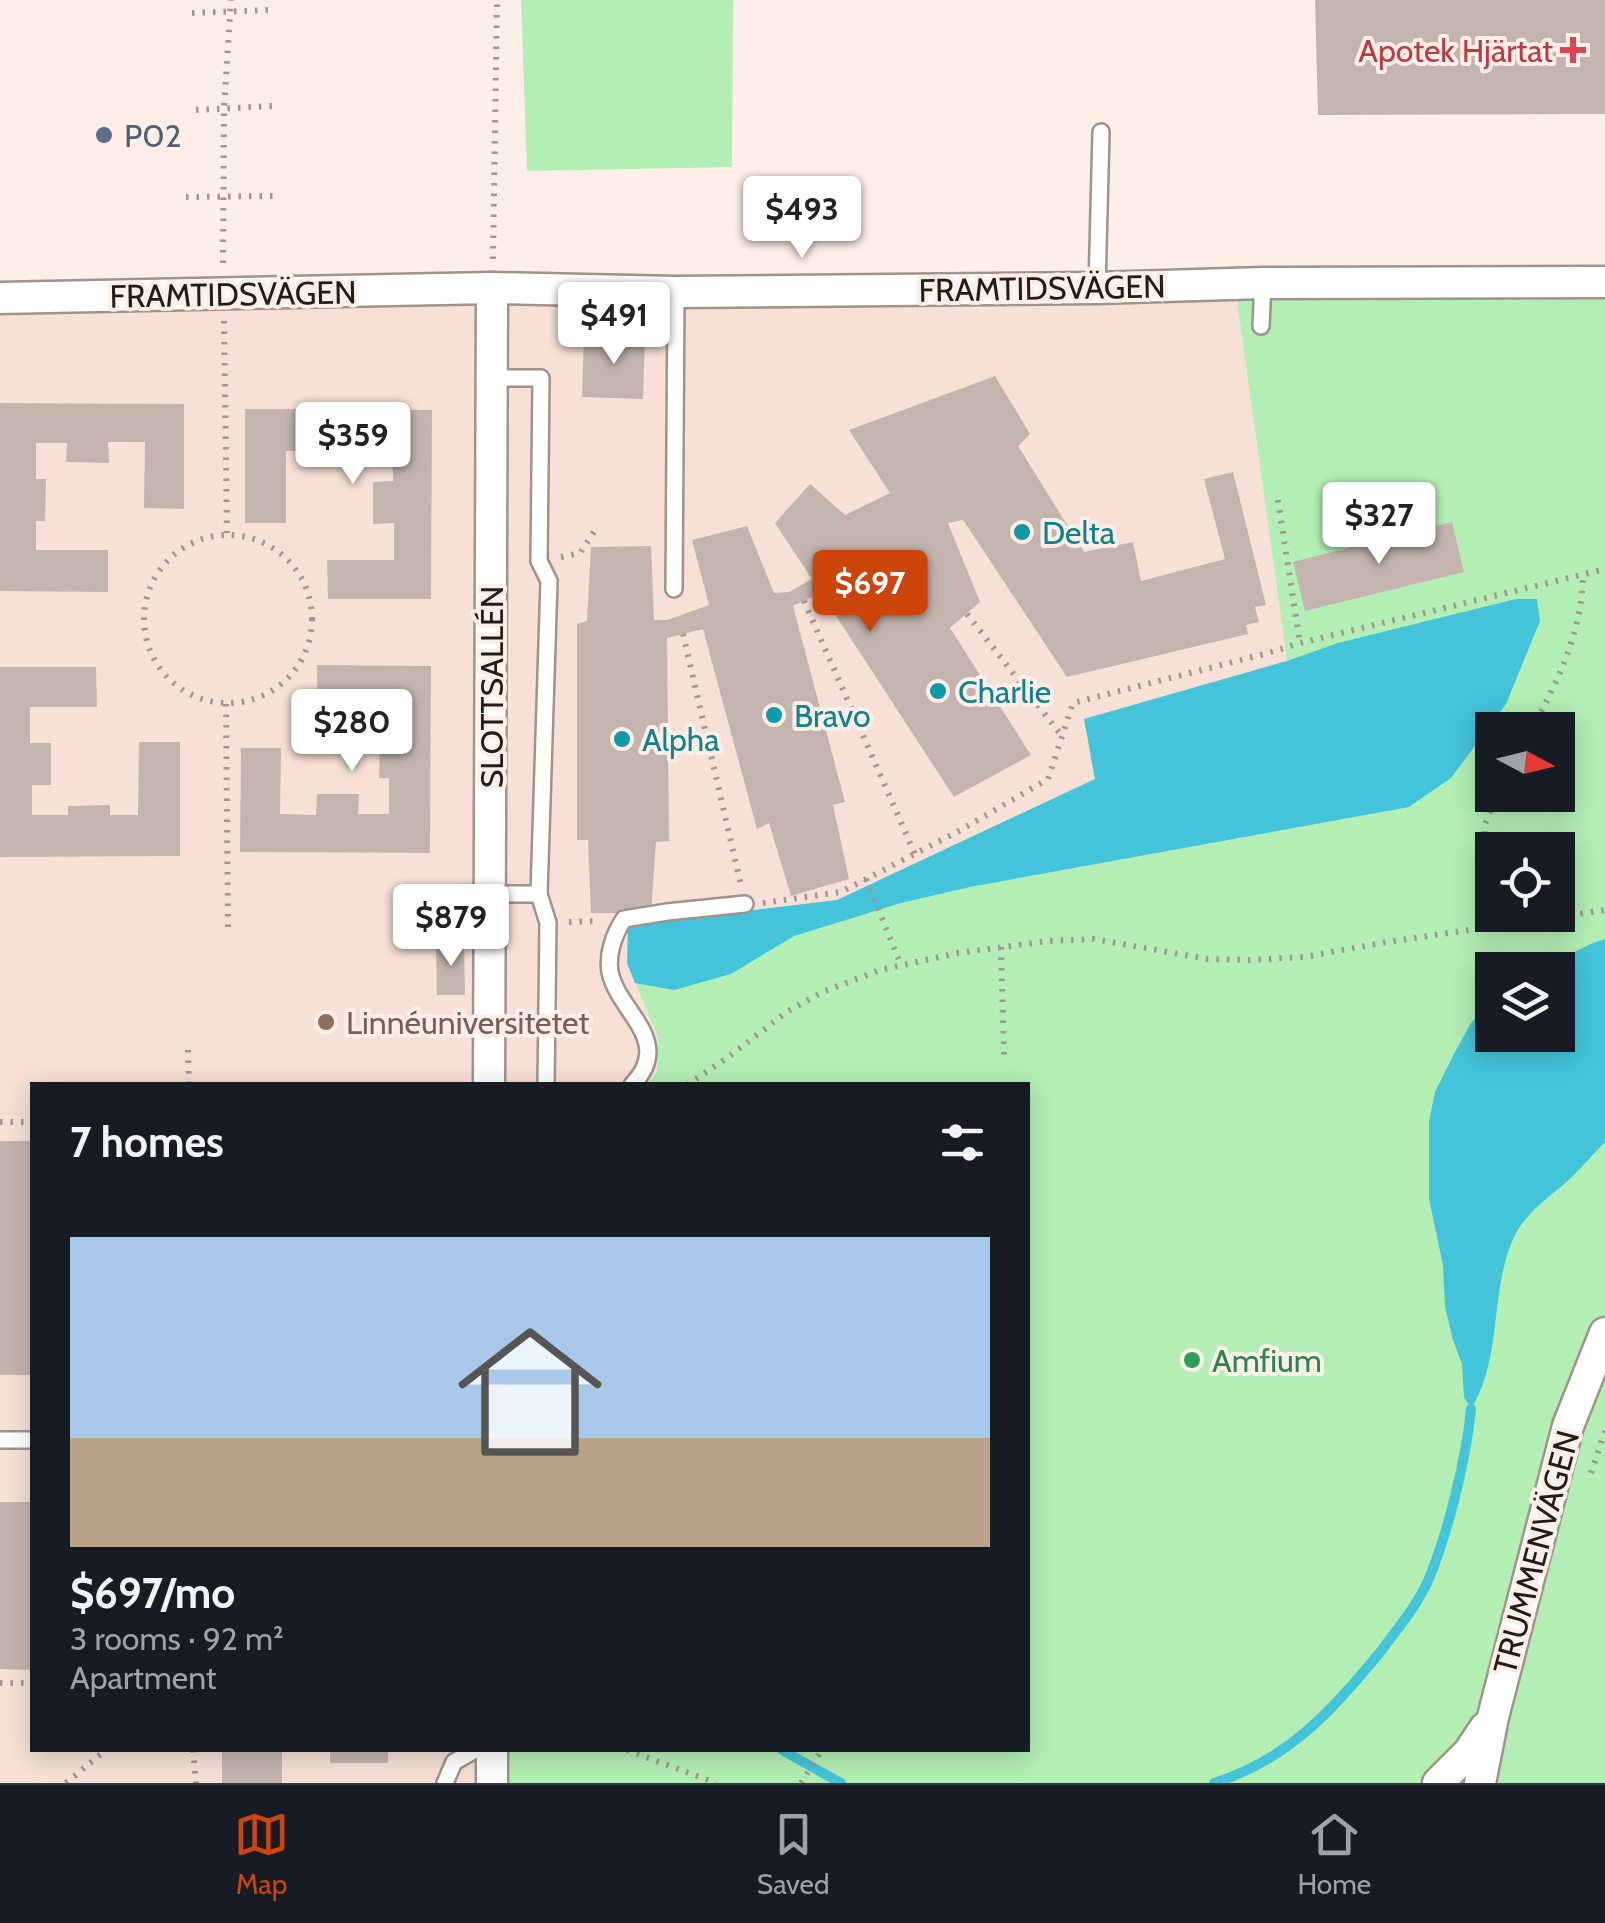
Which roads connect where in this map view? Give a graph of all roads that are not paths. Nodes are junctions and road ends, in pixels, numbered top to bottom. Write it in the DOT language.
graph roads {
  1 [pos="1101,132"];
  2 [pos="1605,282"];
  3 [pos="1263,284"];
  4 [pos="492,288"];
  5 [pos="1097,288"];
  6 [pos="676,292"];
  7 [pos="0,298"];
  8 [pos="1261,326"];
  9 [pos="493,378"];
  10 [pos="674,589"];
  11 [pos="491,894"];
  12 [pos="538,894"];
  13 [pos="745,904"];
  14 [pos="490,1082"];
  15 [pos="546,1082"];
  16 [pos="635,1082"];
  17 [pos="1605,1333"];
  18 [pos="0,1440"];
  19 [pos="30,1440"];
  20 [pos="1493,1717"];
  21 [pos="472,1752"];
  22 [pos="492,1752"];
  23 [pos="445,1783"];
  24 [pos="492,1783"];
  25 [pos="1438,1783"];
  26 [pos="1480,1783"];
  1 -- 5 [label="lane"];
  2 -- 3 [label="street, FRAMTIDSVÄGEN"];
  3 -- 5 [label="street, FRAMTIDSVÄGEN"];
  3 -- 8 [label="lane"];
  4 -- 6 [label="street, FRAMTIDSVÄGEN"];
  4 -- 7 [label="street, FRAMTIDSVÄGEN"];
  4 -- 9 [label="street, SLOTTSALLÉN"];
  5 -- 6 [label="street, FRAMTIDSVÄGEN"];
  6 -- 10 [label="lane"];
  9 -- 11 [label="street, SLOTTSALLÉN"];
  9 -- 12 [label="lane"];
  11 -- 12 [label="lane"];
  11 -- 14 [label="street, SLOTTSALLÉN"];
  12 -- 15 [label="lane"];
  13 -- 16 [label="lane"];
  17 -- 20 [label="street, TRUMMENVÄGEN"];
  18 -- 19 [label="lane"];
  20 -- 25 [label="street, TRUMMENVÄGEN"];
  20 -- 26 [label="street, TRUMMENVÄGEN"];
  21 -- 23 [label="lane"];
  22 -- 24 [label="street"];
}
